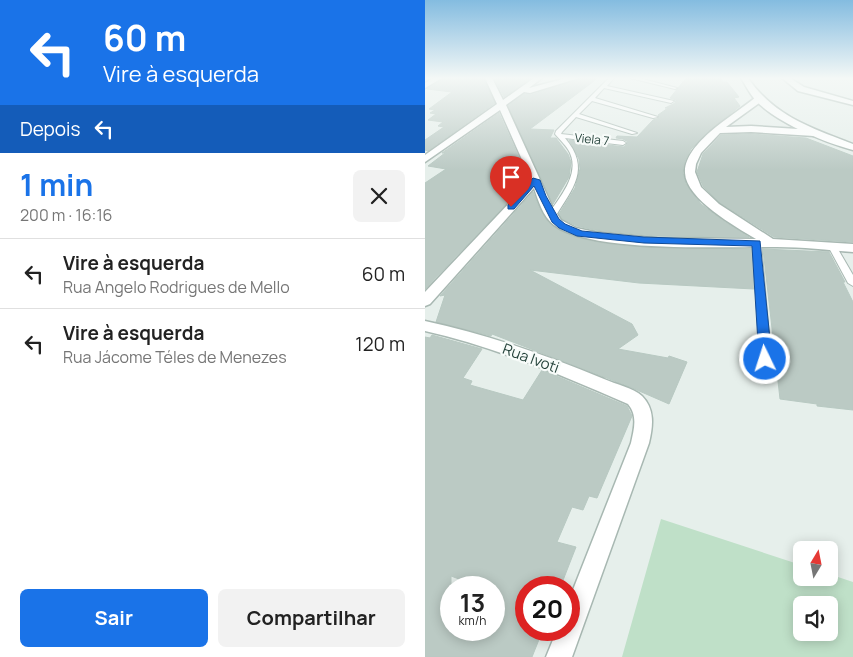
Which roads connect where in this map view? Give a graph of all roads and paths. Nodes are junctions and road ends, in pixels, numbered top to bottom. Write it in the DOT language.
graph roads {
  1 [pos="493,109"];
  2 [pos="504,109"];
  3 [pos="581,109"];
  4 [pos="626,109"];
  5 [pos="747,109"];
  6 [pos="773,109"];
  7 [pos="575,114"];
  8 [pos="655,117"];
  9 [pos="720,130"];
  10 [pos="815,133"];
  11 [pos="634,134"];
  12 [pos="560,136"];
  13 [pos="623,143"];
  14 [pos="853,147"];
  15 [pos="425,159"];
  16 [pos="536,180"];
  17 [pos="553,215"];
  18 [pos="757,243"];
  19 [pos="770,243"];
  20 [pos="832,246"];
  21 [pos="853,248"];
  22 [pos="853,282"];
  23 [pos="425,301"];
  24 [pos="425,326"];
  25 [pos="765,359"];
  26 [pos="559,657"];
  1 -- 15 [label="street"];
  2 -- 16 [label="street"];
  3 -- 7 [label="lane"];
  4 -- 8 [label="lane"];
  5 -- 9 [label="street"];
  6 -- 10 [label="street"];
  7 -- 11 [label="lane"];
  7 -- 12 [label="lane"];
  9 -- 10 [label="street"];
  9 -- 19 [label="street"];
  10 -- 14 [label="street"];
  12 -- 13 [label="lane, Viela 7"];
  12 -- 17 [label="lane"];
  16 -- 17 [label="street"];
  16 -- 23 [label="street"];
  17 -- 18 [label="street"];
  18 -- 19 [label="street"];
  18 -- 25 [label="lane"];
  19 -- 20 [label="street"];
  20 -- 21 [label="street"];
  20 -- 22 [label="lane"];
  24 -- 26 [label="street, Rua Ivoti"];
}
